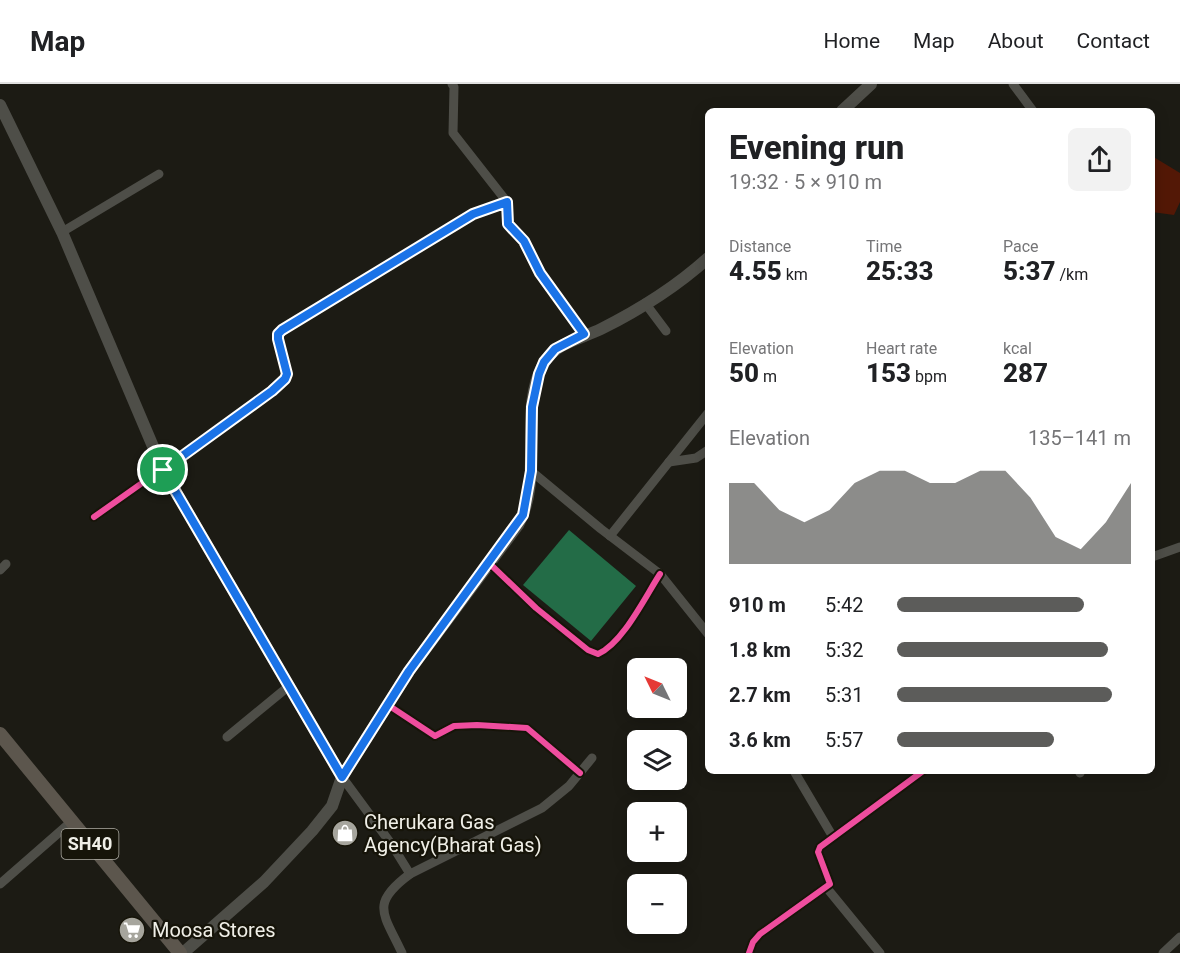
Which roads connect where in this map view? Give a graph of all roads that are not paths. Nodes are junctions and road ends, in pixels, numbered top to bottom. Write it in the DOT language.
graph roads {
  1 [pos="452,84"];
  2 [pos="871,84"];
  3 [pos="1013,84"];
  4 [pos="0,105"];
  5 [pos="845,108"];
  6 [pos="1031,108"];
  7 [pos="159,174"];
  8 [pos="507,202"];
  9 [pos="62,232"];
  10 [pos="705,260"];
  11 [pos="645,303"];
  12 [pos="666,332"];
  13 [pos="584,334"];
  14 [pos="705,417"];
  15 [pos="705,452"];
  16 [pos="669,462"];
  17 [pos="163,470"];
  18 [pos="531,471"];
  19 [pos="94,517"];
  20 [pos="610,536"];
  21 [pos="1180,548"];
  22 [pos="1155,556"];
  23 [pos="489,563"];
  24 [pos="660,574"];
  25 [pos="705,630"];
  26 [pos="289,686"];
  27 [pos="388,705"];
  28 [pos="0,734"];
  29 [pos="227,737"];
  30 [pos="592,758"];
  31 [pos="580,773"];
  32 [pos="796,774"];
  33 [pos="918,774"];
  34 [pos="342,777"];
  35 [pos="71,822"];
  36 [pos="833,837"];
  37 [pos="410,874"];
  38 [pos="0,885"];
  39 [pos="826,887"];
  40 [pos="1180,937"];
  41 [pos="182,953"];
  42 [pos="402,953"];
  43 [pos="749,953"];
  44 [pos="880,953"];
  45 [pos="1163,953"];
  1 -- 8 [label="street"];
  2 -- 5 [label="main road"];
  3 -- 6 [label="street"];
  4 -- 9 [label="main road"];
  7 -- 9 [label="street"];
  8 -- 13 [label="street"];
  8 -- 17 [label="street"];
  9 -- 17 [label="main road"];
  10 -- 11 [label="main road"];
  11 -- 12 [label="street"];
  11 -- 13 [label="main road"];
  13 -- 18 [label="main road"];
  14 -- 16 [label="street"];
  15 -- 16 [label="street"];
  16 -- 20 [label="street"];
  17 -- 19 [label="street"];
  17 -- 26 [label="main road"];
  18 -- 20 [label="street"];
  18 -- 23 [label="main road"];
  20 -- 24 [label="street"];
  21 -- 22 [label="street"];
  23 -- 24 [label="street"];
  23 -- 27 [label="main road"];
  24 -- 25 [label="street"];
  26 -- 29 [label="street"];
  26 -- 34 [label="main road"];
  27 -- 31 [label="street"];
  27 -- 34 [label="main road"];
  28 -- 35 [label="main road, SH40"];
  30 -- 31 [label="street"];
  31 -- 37 [label="street"];
  32 -- 36 [label="street"];
  33 -- 36 [label="street"];
  34 -- 37 [label="street"];
  34 -- 41 [label="main road"];
  35 -- 38 [label="street"];
  35 -- 41 [label="main road, SH40"];
  36 -- 39 [label="street"];
  37 -- 42 [label="street"];
  39 -- 43 [label="street"];
  39 -- 44 [label="street"];
  40 -- 45 [label="street"];
}
